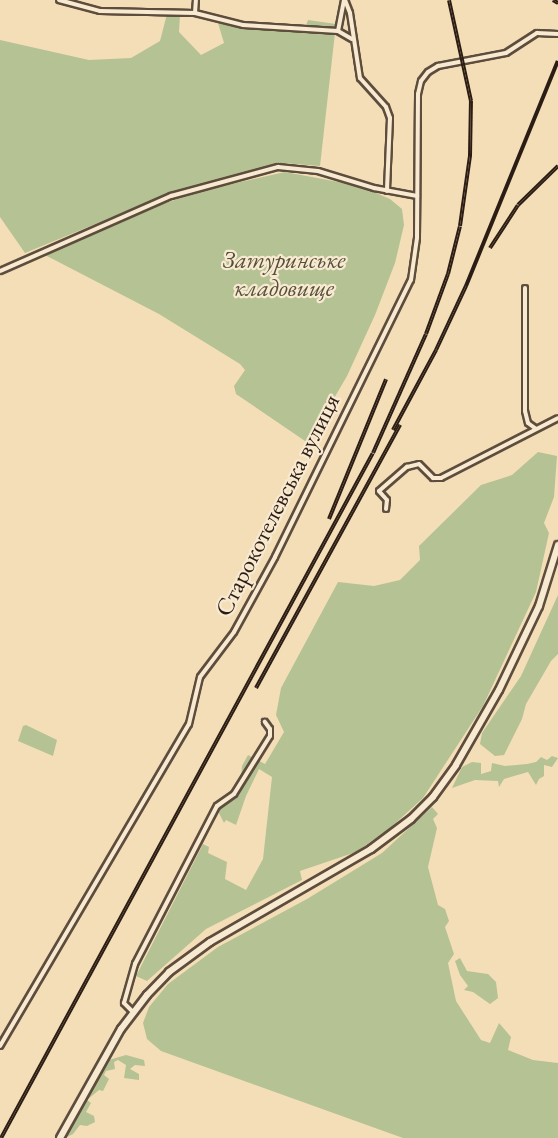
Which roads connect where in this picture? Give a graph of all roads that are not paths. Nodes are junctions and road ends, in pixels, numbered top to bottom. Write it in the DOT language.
graph roads {
  1 [pos="59,0"];
  2 [pos="196,0"];
  3 [pos="344,0"];
  4 [pos="195,13"];
  5 [pos="338,31"];
  6 [pos="558,34"];
  7 [pos="352,40"];
  8 [pos="387,191"];
  9 [pos="417,196"];
  10 [pos="0,271"];
  11 [pos="525,288"];
  12 [pos="558,418"];
  13 [pos="535,428"];
  14 [pos="386,509"];
  15 [pos="558,545"];
  16 [pos="265,722"];
  17 [pos="133,1012"];
  18 [pos="0,1046"];
  19 [pos="60,1138"];
  1 -- 4 [label="street"];
  2 -- 4 [label="street"];
  3 -- 5 [label="street"];
  3 -- 7 [label="street"];
  4 -- 5 [label="street"];
  5 -- 7 [label="street"];
  6 -- 9 [label="street, Старокотелевська вулиця"];
  7 -- 8 [label="street"];
  8 -- 9 [label="street"];
  8 -- 10 [label="street"];
  9 -- 18 [label="street, Старокотелевська вулиця"];
  11 -- 13 [label="street"];
  12 -- 13 [label="street"];
  13 -- 14 [label="street"];
  15 -- 17 [label="main road"];
  16 -- 17 [label="street"];
  17 -- 19 [label="main road"];
}
